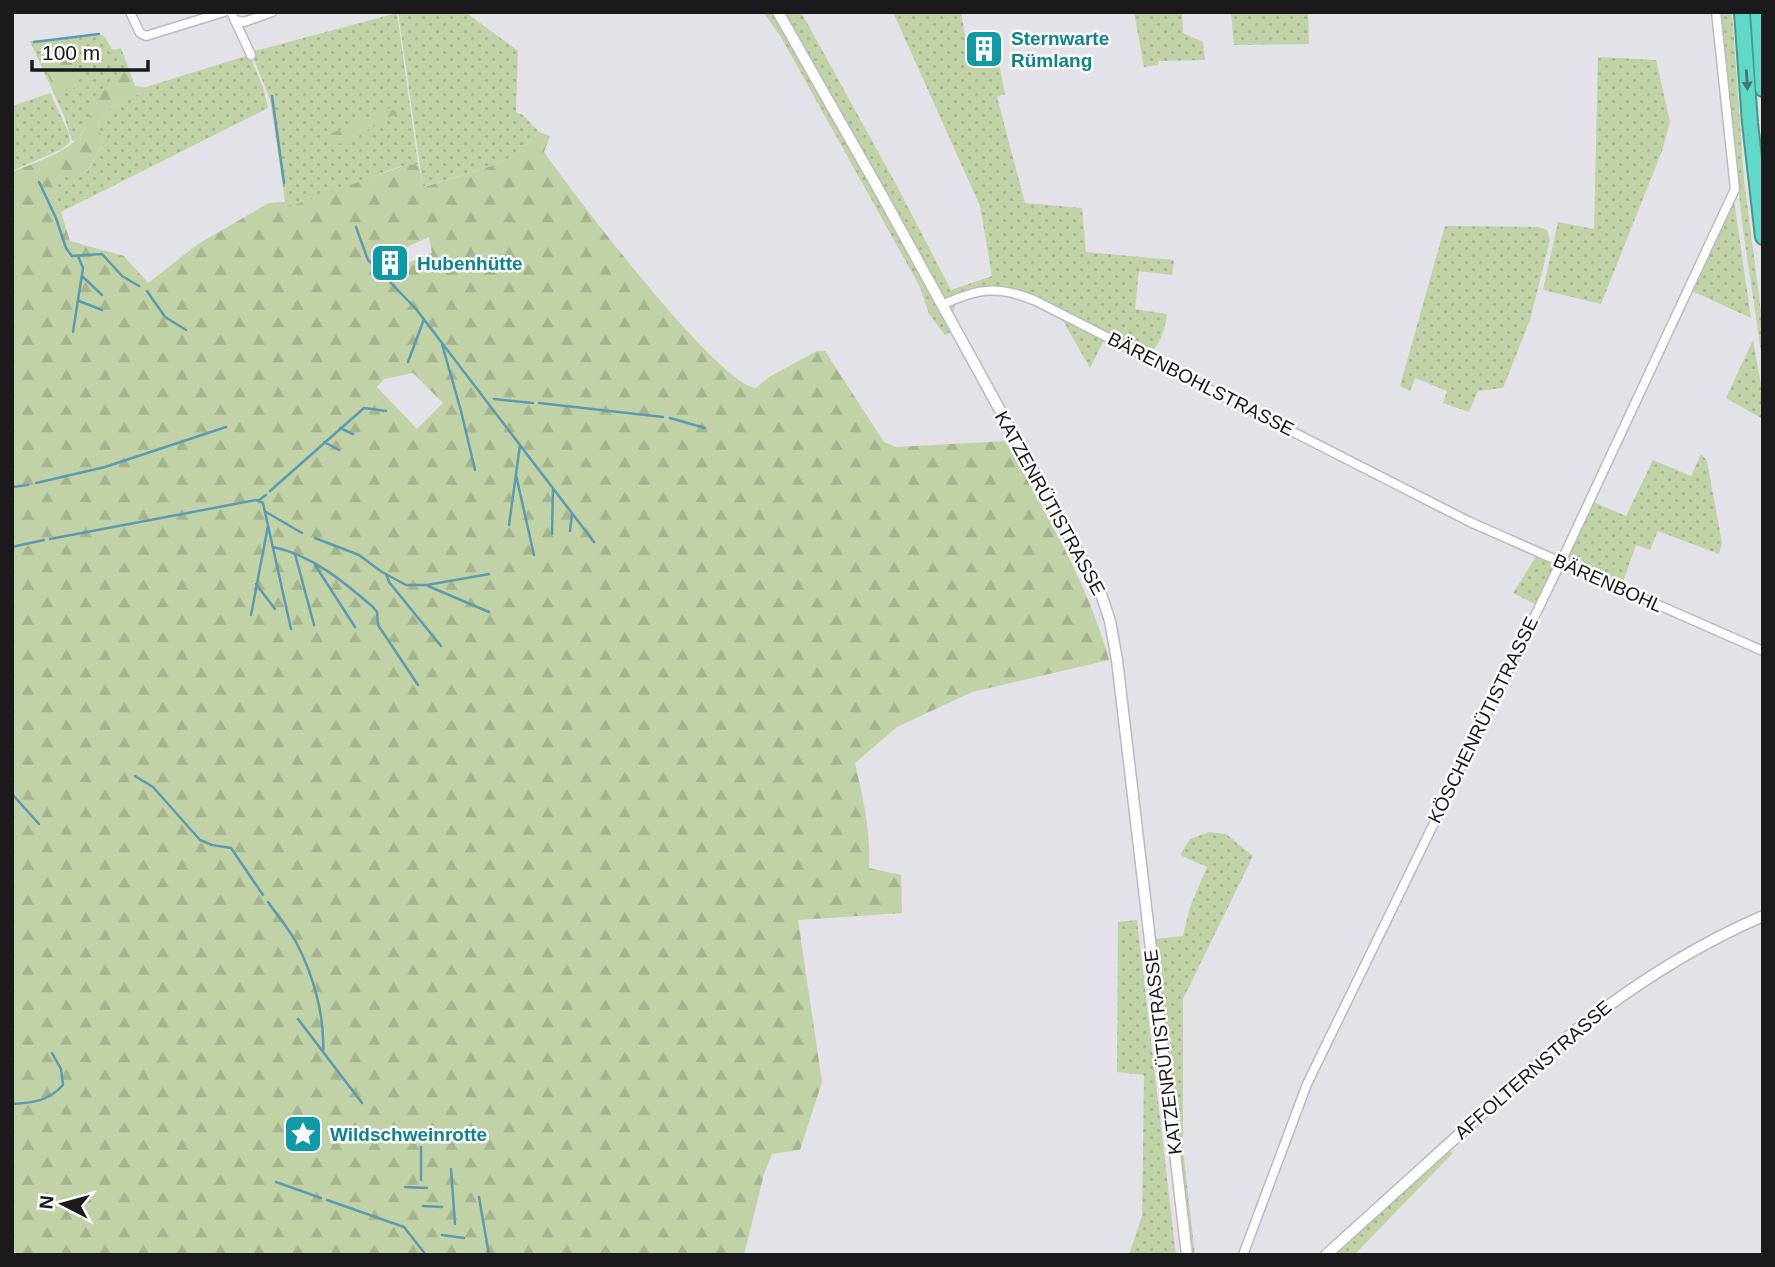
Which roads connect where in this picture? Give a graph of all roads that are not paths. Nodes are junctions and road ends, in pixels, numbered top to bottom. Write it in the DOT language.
graph roads {
  1 [pos="130,12"];
  2 [pos="224,12"];
  3 [pos="272,12"];
  4 [pos="778,12"];
  5 [pos="1716,12"];
  6 [pos="1742,12"];
  7 [pos="1758,12"];
  8 [pos="233,16"];
  9 [pos="251,55"];
  10 [pos="1763,89"];
  11 [pos="1763,237"];
  12 [pos="942,305"];
  13 [pos="1455,514"];
  14 [pos="1560,562"];
  15 [pos="1763,650"];
  16 [pos="1763,916"];
  17 [pos="1187,1255"];
  18 [pos="1242,1255"];
  19 [pos="1326,1255"];
  1 -- 2 [label="street"];
  3 -- 8 [label="street"];
  4 -- 12 [label="street, KATZENRÜTISTRASSE"];
  5 -- 14 [label="street, KÖSCHENRÜTISTRASSE"];
  6 -- 11 [label="highway, one-way"];
  7 -- 10 [label="highway"];
  8 -- 9 [label="street"];
  12 -- 13 [label="street, BÄRENBOHLSTRASSE"];
  12 -- 17 [label="street, KATZENRÜTISTRASSE"];
  13 -- 14 [label="street, BÄRENBOHL"];
  14 -- 15 [label="street, BÄRENBOHL"];
  14 -- 18 [label="street, KÖSCHENRÜTISTRASSE"];
  16 -- 19 [label="street, AFFOLTERNSTRASSE"];
}
